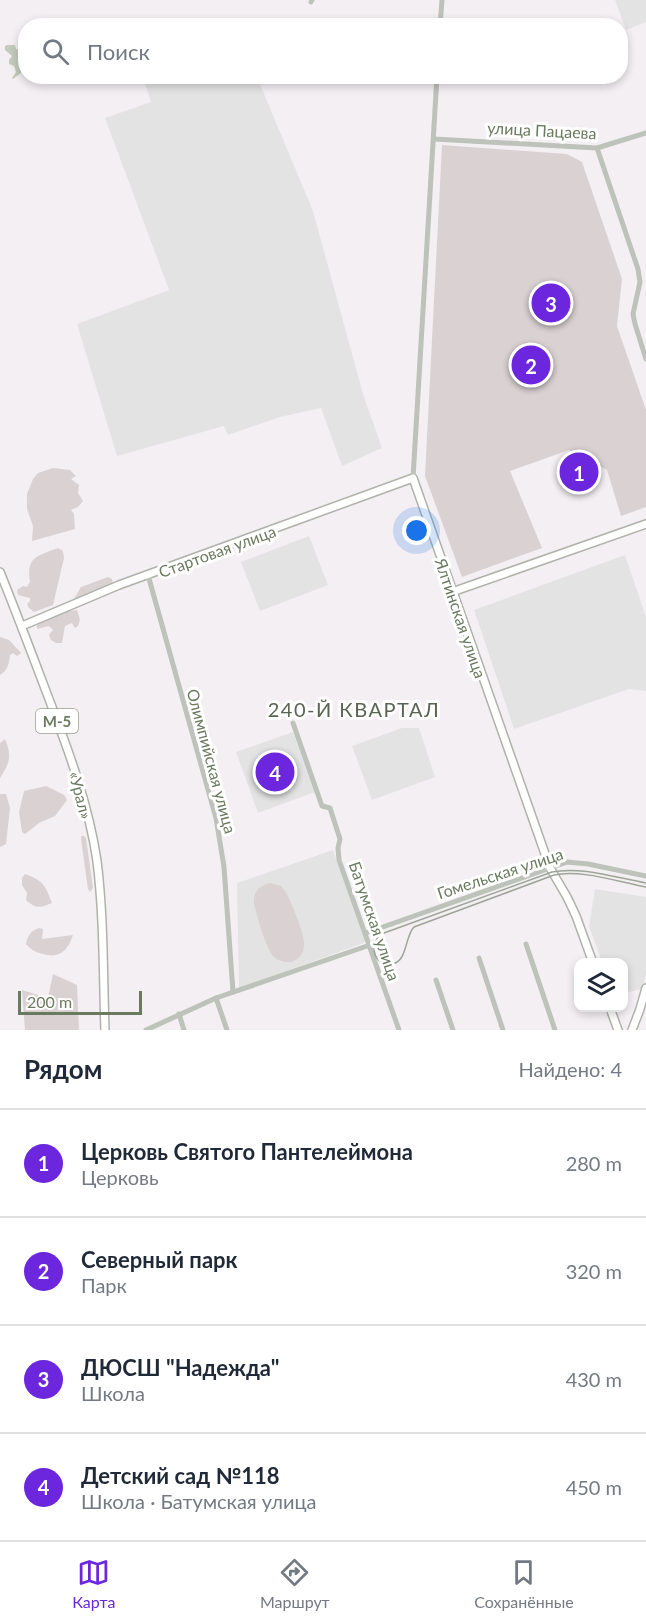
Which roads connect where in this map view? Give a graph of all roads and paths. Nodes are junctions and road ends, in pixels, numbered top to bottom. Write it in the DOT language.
graph roads {
  1 [pos="442,0"];
  2 [pos="441,18"];
  3 [pos="437,84"];
  4 [pos="646,133"];
  5 [pos="434,139"];
  6 [pos="597,148"];
  7 [pos="646,359"];
  8 [pos="413,478"];
  9 [pos="646,524"];
  10 [pos="0,572"];
  11 [pos="148,575"];
  12 [pos="452,592"];
  13 [pos="22,626"];
  14 [pos="293,723"];
  15 [pos="550,868"];
  16 [pos="646,876"];
  17 [pos="366,933"];
  18 [pos="526,944"];
  19 [pos="370,945"];
  20 [pos="479,958"];
  21 [pos="591,958"];
  22 [pos="436,980"];
  23 [pos="646,988"];
  24 [pos="233,992"];
  25 [pos="216,998"];
  26 [pos="611,1012"];
  27 [pos="179,1014"];
  28 [pos="105,1030"];
  29 [pos="146,1030"];
  30 [pos="184,1030"];
  31 [pos="227,1030"];
  32 [pos="399,1030"];
  33 [pos="453,1030"];
  34 [pos="503,1030"];
  35 [pos="555,1030"];
  36 [pos="618,1030"];
  37 [pos="632,1030"];
  1 -- 2 [label="street"];
  3 -- 5 [label="street, Ялтинская улица"];
  4 -- 6 [label="street, улица Пацаева"];
  5 -- 6 [label="street, улица Пацаева"];
  5 -- 8 [label="street, Ялтинская улица"];
  6 -- 7 [label="street"];
  8 -- 11 [label="main road, Стартовая улица"];
  8 -- 12 [label="main road, Ялтинская улица"];
  9 -- 12 [label="main road"];
  10 -- 13 [label="main road, «Урал» / М-5"];
  11 -- 13 [label="main road, Стартовая улица"];
  11 -- 24 [label="street, Олимпийская улица"];
  12 -- 15 [label="main road, Ялтинская улица"];
  13 -- 28 [label="main road, «Урал» / М-5"];
  14 -- 17 [label="street, Батумская улица"];
  15 -- 16 [label="street, Гомельская улица"];
  15 -- 17 [label="street, Гомельская улица"];
  15 -- 21 [label="main road, Ялтинская улица"];
  17 -- 19 [label="street, Батумская улица"];
  18 -- 35 [label="street"];
  19 -- 24 [label="street"];
  19 -- 32 [label="street, Батумская улица"];
  20 -- 34 [label="street"];
  22 -- 33 [label="street"];
  23 -- 37 [label="main road"];
  24 -- 25 [label="street"];
  25 -- 27 [label="street"];
  25 -- 31 [label="street"];
  26 -- 36 [label="main road"];
  27 -- 29 [label="street"];
  27 -- 30 [label="street"];
}
